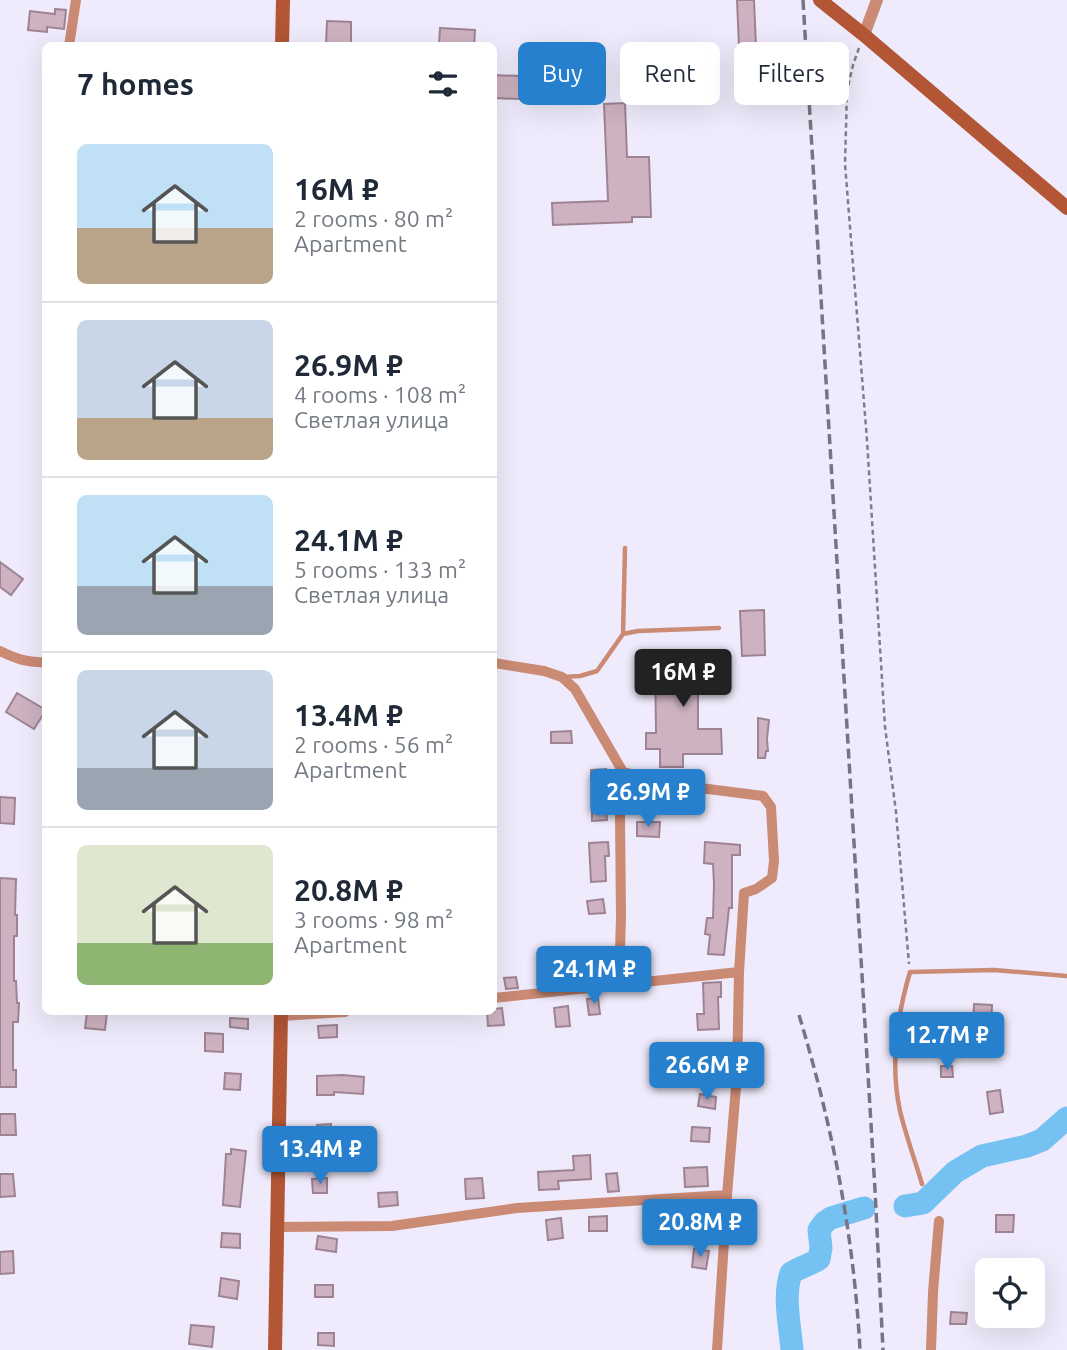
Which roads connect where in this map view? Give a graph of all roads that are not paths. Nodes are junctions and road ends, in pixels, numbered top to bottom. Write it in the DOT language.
graph roads {
  1 [pos="76,0"];
  2 [pos="282,0"];
  3 [pos="820,0"];
  4 [pos="877,0"];
  5 [pos="864,35"];
  6 [pos="70,42"];
  7 [pos="282,42"];
  8 [pos="1067,208"];
  9 [pos="625,548"];
  10 [pos="719,628"];
  11 [pos="622,634"];
  12 [pos="0,651"];
  13 [pos="42,662"];
  14 [pos="497,663"];
  15 [pos="562,677"];
  16 [pos="623,772"];
  17 [pos="739,972"];
  18 [pos="1067,976"];
  19 [pos="619,984"];
  20 [pos="497,998"];
  21 [pos="281,1015"];
  22 [pos="922,1184"];
  23 [pos="727,1195"];
  24 [pos="939,1221"];
  25 [pos="279,1227"];
  26 [pos="275,1350"];
  27 [pos="718,1350"];
  28 [pos="931,1350"];
  1 -- 6 [label="street"];
  2 -- 7 [label="main road"];
  3 -- 5 [label="main road"];
  4 -- 5 [label="street"];
  5 -- 8 [label="main road"];
  9 -- 11 [label="lane"];
  10 -- 11 [label="lane"];
  11 -- 15 [label="lane"];
  12 -- 13 [label="street"];
  14 -- 15 [label="street"];
  15 -- 16 [label="street"];
  16 -- 17 [label="street"];
  16 -- 19 [label="street"];
  17 -- 19 [label="street"];
  17 -- 23 [label="street"];
  18 -- 22 [label="lane"];
  19 -- 20 [label="street"];
  21 -- 25 [label="main road"];
  23 -- 25 [label="street"];
  23 -- 27 [label="street"];
  24 -- 28 [label="street"];
  25 -- 26 [label="main road"];
}
